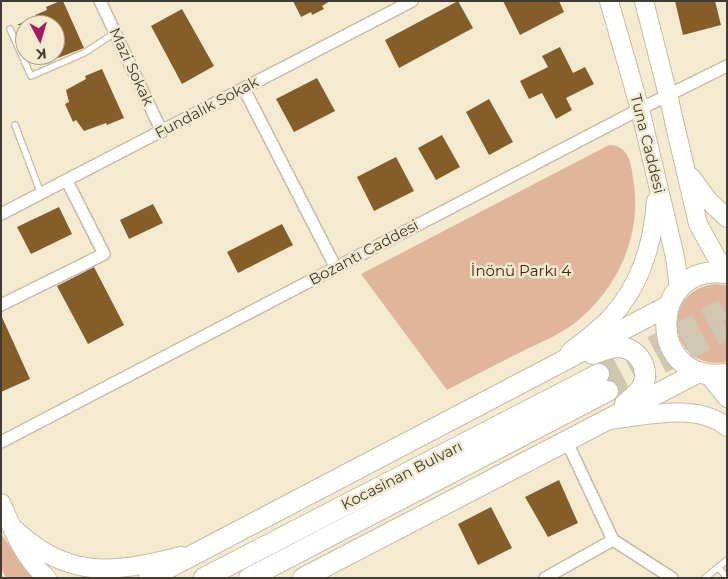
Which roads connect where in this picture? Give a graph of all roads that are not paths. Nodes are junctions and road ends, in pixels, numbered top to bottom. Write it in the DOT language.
graph roads {
  1 [pos="100,1"];
  2 [pos="609,1"];
  3 [pos="644,1"];
  4 [pos="408,2"];
  5 [pos="10,29"];
  6 [pos="114,33"];
  7 [pos="727,66"];
  8 [pos="244,89"];
  9 [pos="668,95"];
  10 [pos="640,109"];
  11 [pos="15,125"];
  12 [pos="162,132"];
  13 [pos="686,169"];
  14 [pos="656,180"];
  15 [pos="67,181"];
  16 [pos="40,194"];
  17 [pos="1,214"];
  18 [pos="727,218"];
  19 [pos="336,268"];
  20 [pos="726,273"];
  21 [pos="679,289"];
  22 [pos="1,305"];
  23 [pos="668,306"];
  24 [pos="551,368"];
  25 [pos="712,374"];
  26 [pos="727,398"];
  27 [pos="604,420"];
  28 [pos="727,427"];
  29 [pos="566,440"];
  30 [pos="1,442"];
  31 [pos="1,503"];
  32 [pos="12,527"];
  33 [pos="613,540"];
  34 [pos="202,550"];
  35 [pos="727,560"];
  36 [pos="718,567"];
  37 [pos="331,571"];
  38 [pos="562,574"];
  39 [pos="666,576"];
  40 [pos="47,578"];
  41 [pos="149,578"];
  42 [pos="168,578"];
  43 [pos="204,578"];
  44 [pos="249,578"];
  45 [pos="303,578"];
  46 [pos="545,578"];
  47 [pos="705,578"];
  48 [pos="727,578"];
  1 -- 6 [label="street, Mazi Sokak"];
  2 -- 10 [label="main road, Tuna Caddesi"];
  3 -- 9 [label="main road, Tuna Caddesi"];
  4 -- 8 [label="street, Fundalık Sokak"];
  5 -- 6 [label="lane"];
  6 -- 12 [label="street, Mazi Sokak"];
  7 -- 9 [label="street, Bozantı Caddesi"];
  8 -- 12 [label="street, Fundalık Sokak"];
  8 -- 19 [label="street"];
  9 -- 10 [label="street, Bozantı Caddesi"];
  9 -- 13 [label="main road, Tuna Caddesi"];
  10 -- 14 [label="main road, Tuna Caddesi"];
  10 -- 19 [label="street, Bozantı Caddesi"];
  11 -- 16 [label="lane"];
  12 -- 15 [label="street, Fundalık Sokak"];
  13 -- 18 [label="main road"];
  13 -- 20 [label="main road, Tuna Caddesi"];
  14 -- 21 [label="main road, Tuna Caddesi"];
  14 -- 24 [label="main road"];
  15 -- 16 [label="street, Fundalık Sokak"];
  15 -- 22 [label="street"];
  16 -- 17 [label="street, Fundalık Sokak"];
  19 -- 30 [label="street, Bozantı Caddesi"];
  20 -- 21 [label="highway"];
  21 -- 23 [label="highway"];
  23 -- 24 [label="highway"];
  23 -- 25 [label="highway"];
  24 -- 27 [label="highway"];
  24 -- 34 [label="highway"];
  25 -- 26 [label="main road"];
  25 -- 27 [label="highway"];
  27 -- 28 [label="main road"];
  27 -- 29 [label="highway"];
  29 -- 33 [label="street"];
  29 -- 37 [label="highway"];
  31 -- 32 [label="main road"];
  32 -- 34 [label="main road"];
  32 -- 40 [label="main road"];
  33 -- 38 [label="street"];
  33 -- 39 [label="street"];
  34 -- 41 [label="highway"];
  34 -- 42 [label="highway"];
  35 -- 36 [label="lane"];
  36 -- 47 [label="lane"];
  36 -- 48 [label="lane"];
  37 -- 45 [label="highway"];
  38 -- 46 [label="street"];
  43 -- 44 [label="highway, Kocasinan Bulvarı"];
}
